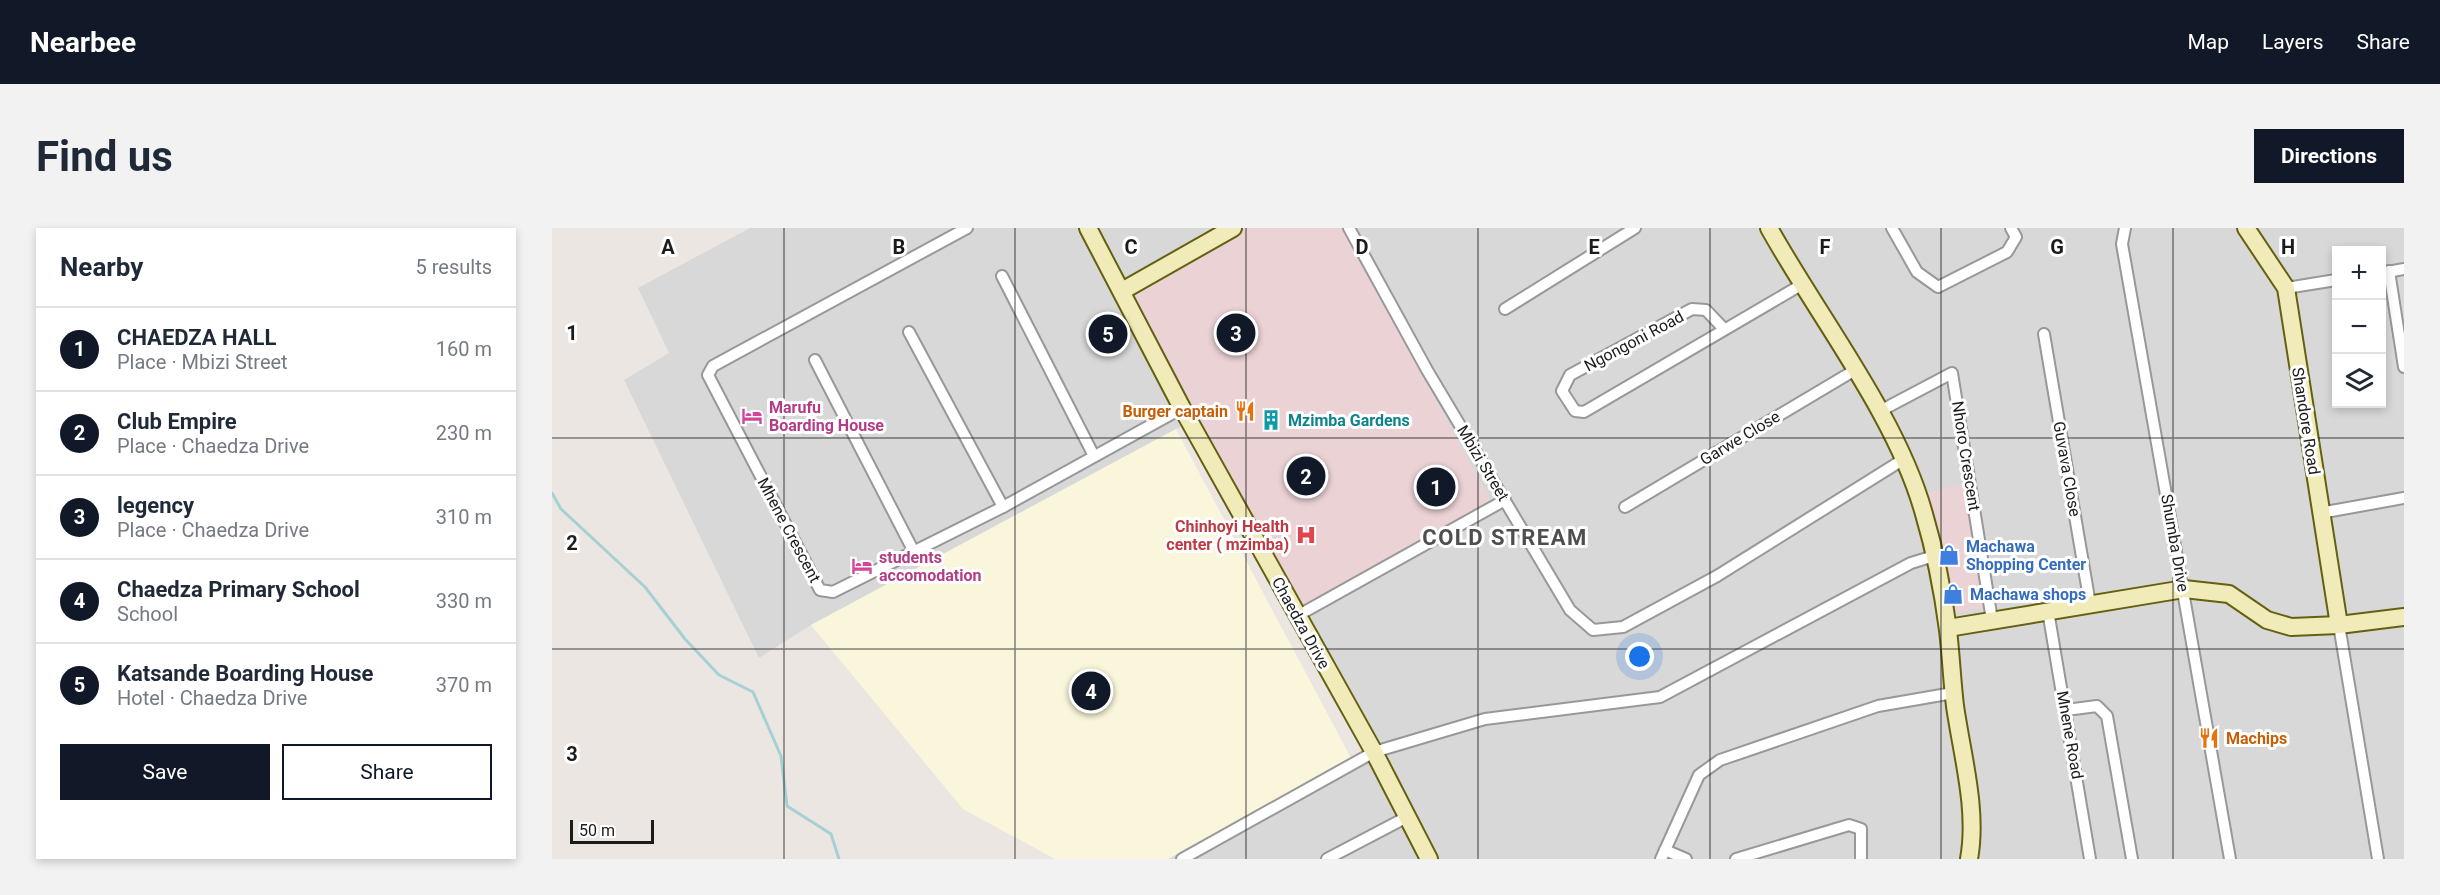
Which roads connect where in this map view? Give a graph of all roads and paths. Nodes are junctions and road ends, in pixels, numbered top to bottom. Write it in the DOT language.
graph roads {
  1 [pos="967,228"];
  2 [pos="1088,228"];
  3 [pos="1233,228"];
  4 [pos="1349,228"];
  5 [pos="1635,228"];
  6 [pos="1769,228"];
  7 [pos="1892,228"];
  8 [pos="2011,228"];
  9 [pos="2125,228"];
  10 [pos="2246,228"];
  11 [pos="2404,269"];
  12 [pos="2386,272"];
  13 [pos="1002,276"];
  14 [pos="2386,277"];
  15 [pos="2332,281"];
  16 [pos="1801,285"];
  17 [pos="2286,288"];
  18 [pos="1122,291"];
  19 [pos="1505,309"];
  20 [pos="1724,329"];
  21 [pos="909,332"];
  22 [pos="2044,334"];
  23 [pos="815,360"];
  24 [pos="2404,367"];
  25 [pos="1855,370"];
  26 [pos="1182,408"];
  27 [pos="1880,411"];
  28 [pos="1094,456"];
  29 [pos="1904,459"];
  30 [pos="2404,498"];
  31 [pos="1505,500"];
  32 [pos="1004,507"];
  33 [pos="1625,507"];
  34 [pos="2320,513"];
  35 [pos="914,552"];
  36 [pos="1934,556"];
  37 [pos="2184,589"];
  38 [pos="2090,604"];
  39 [pos="2048,611"];
  40 [pos="1297,616"];
  41 [pos="2404,617"];
  42 [pos="1992,620"];
  43 [pos="2339,626"];
  44 [pos="1948,628"];
  45 [pos="1953,693"];
  46 [pos="2066,710"];
  47 [pos="1374,752"];
  48 [pos="1407,817"];
  49 [pos="1663,855"];
  50 [pos="1182,859"];
  51 [pos="1327,859"];
  52 [pos="1429,859"];
  53 [pos="1686,859"];
  54 [pos="1736,859"];
  55 [pos="1862,859"];
  56 [pos="1969,859"];
  57 [pos="2090,859"];
  58 [pos="2132,859"];
  59 [pos="2230,859"];
  60 [pos="2378,859"];
  1 -- 35 [label="street, Mhene Crescent"];
  2 -- 18 [label="street, Chaedza Drive"];
  3 -- 18 [label="street"];
  4 -- 31 [label="street, Mbizi Street"];
  5 -- 19 [label="street"];
  6 -- 16 [label="street"];
  7 -- 8 [label="street"];
  9 -- 37 [label="street, Shumba Drive"];
  10 -- 17 [label="street, Shandore Road"];
  11 -- 12 [label="street"];
  13 -- 28 [label="street"];
  14 -- 24 [label="street"];
  15 -- 17 [label="street"];
  16 -- 20 [label="street, Ngongoni Road"];
  16 -- 25 [label="street"];
  17 -- 34 [label="street, Shandore Road"];
  18 -- 26 [label="street, Chaedza Drive"];
  20 -- 20 [label="street, Ngongoni Road"];
  21 -- 32 [label="street"];
  22 -- 38 [label="street, Guvava Close"];
  23 -- 35 [label="street"];
  25 -- 27 [label="street"];
  25 -- 33 [label="street, Garwe Close"];
  26 -- 28 [label="street, Mhene Crescent"];
  26 -- 40 [label="street, Chaedza Drive"];
  27 -- 29 [label="street"];
  27 -- 42 [label="street, Nhoro Crescent"];
  28 -- 32 [label="street, Mhene Crescent"];
  29 -- 31 [label="street, Mbizi Street"];
  29 -- 36 [label="street"];
  30 -- 34 [label="street"];
  31 -- 40 [label="street"];
  32 -- 35 [label="street, Mhene Crescent"];
  34 -- 43 [label="street, Shandore Road"];
  36 -- 44 [label="street"];
  36 -- 47 [label="street"];
  37 -- 38 [label="street"];
  37 -- 43 [label="street"];
  37 -- 59 [label="street, Shumba Drive"];
  38 -- 39 [label="street"];
  39 -- 42 [label="street"];
  39 -- 46 [label="street, Mnene Road"];
  40 -- 47 [label="street, Chaedza Drive"];
  41 -- 43 [label="street"];
  42 -- 44 [label="street"];
  43 -- 60 [label="street"];
  44 -- 45 [label="street"];
  45 -- 49 [label="street"];
  45 -- 56 [label="street"];
  46 -- 57 [label="street, Mnene Road"];
  46 -- 58 [label="street"];
  47 -- 48 [label="street, Chaedza Drive"];
  47 -- 50 [label="street"];
  48 -- 51 [label="street"];
  48 -- 52 [label="street, Chaedza Drive"];
  49 -- 53 [label="street"];
  54 -- 55 [label="street"];
}
